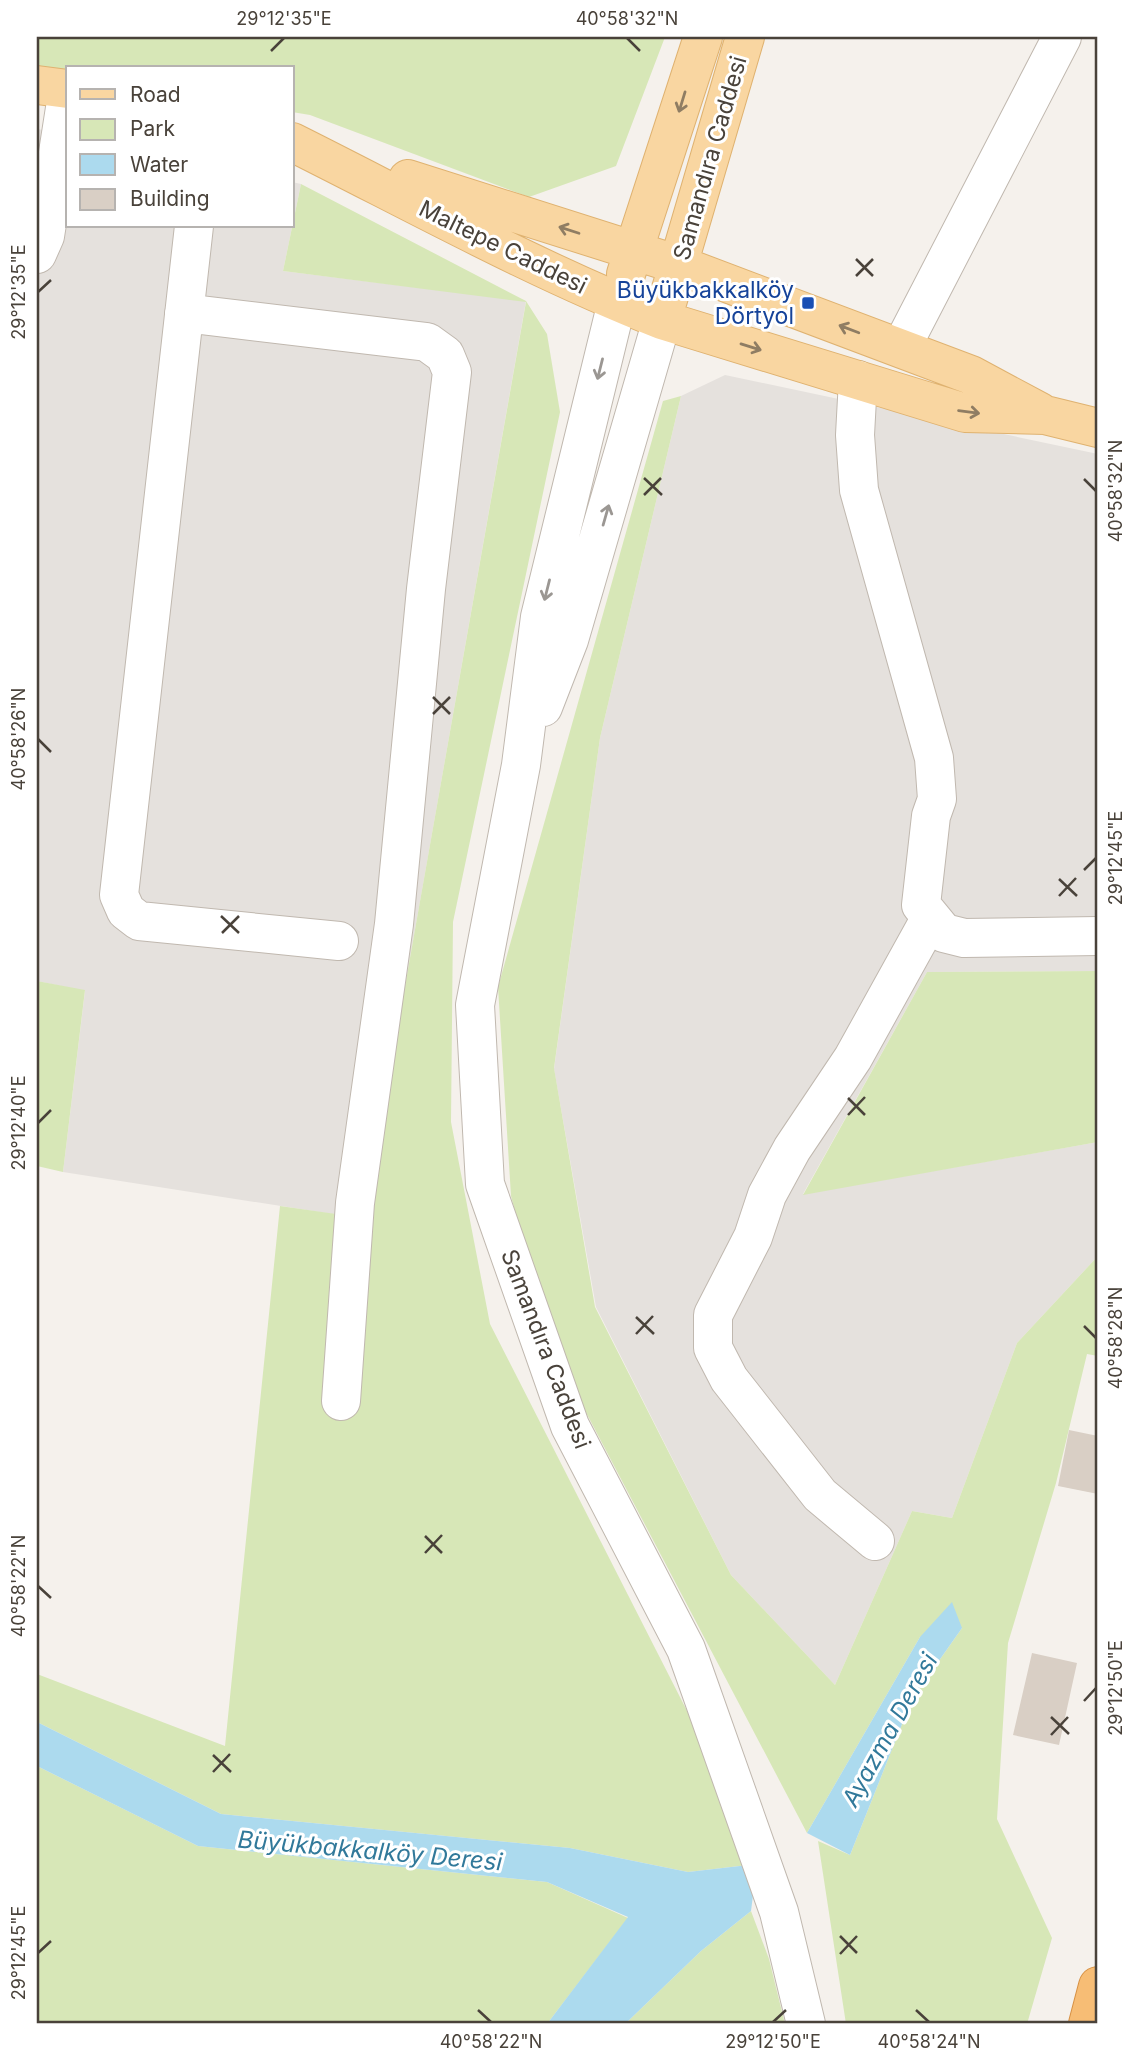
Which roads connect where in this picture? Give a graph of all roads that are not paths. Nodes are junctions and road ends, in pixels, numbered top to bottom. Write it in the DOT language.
graph roads {
  1 [pos="703,37"];
  2 [pos="745,37"];
  3 [pos="1062,37"];
  4 [pos="37,85"];
  5 [pos="66,89"];
  6 [pos="66,102"];
  7 [pos="294,142"];
  8 [pos="294,142"];
  9 [pos="194,228"];
  10 [pos="634,251"];
  11 [pos="37,254"];
  12 [pos="679,265"];
  13 [pos="617,302"];
  14 [pos="184,313"];
  15 [pos="662,320"];
  16 [pos="901,348"];
  17 [pos="858,380"];
  18 [pos="1045,415"];
  19 [pos="1098,428"];
  20 [pos="521,765"];
  21 [pos="930,919"];
  22 [pos="1098,936"];
  23 [pos="339,941"];
  24 [pos="341,1401"];
  25 [pos="874,1541"];
  26 [pos="1098,1986"];
  27 [pos="806,2024"];
  28 [pos="1088,2024"];
  1 -- 10 [label="main road, Samandıra Caddesi, one-way"];
  2 -- 12 [label="main road, Samandıra Caddesi"];
  3 -- 16 [label="street"];
  4 -- 5 [label="main road"];
  6 -- 11 [label="street"];
  10 -- 7 [label="main road, Maltepe Caddesi, one-way"];
  8 -- 13 [label="main road, Maltepe Caddesi"];
  9 -- 14 [label="street"];
  10 -- 12 [label="main road, Maltepe Caddesi"];
  10 -- 13 [label="main road, Samandıra Caddesi"];
  12 -- 15 [label="main road, Samandıra Caddesi"];
  16 -- 12 [label="main road, Maltepe Caddesi, one-way"];
  13 -- 15 [label="main road, Maltepe Caddesi"];
  13 -- 20 [label="street, one-way"];
  14 -- 23 [label="street"];
  14 -- 24 [label="street"];
  15 -- 17 [label="main road, Maltepe Caddesi, one-way"];
  20 -- 15 [label="street, one-way"];
  16 -- 18 [label="main road, Maltepe Caddesi"];
  17 -- 18 [label="main road, Maltepe Caddesi, one-way"];
  17 -- 21 [label="street"];
  18 -- 19 [label="main road, Maltepe Caddesi"];
  20 -- 27 [label="street, Samandıra Caddesi"];
  21 -- 22 [label="street"];
  21 -- 25 [label="street"];
  26 -- 28 [label="highway"];
}
